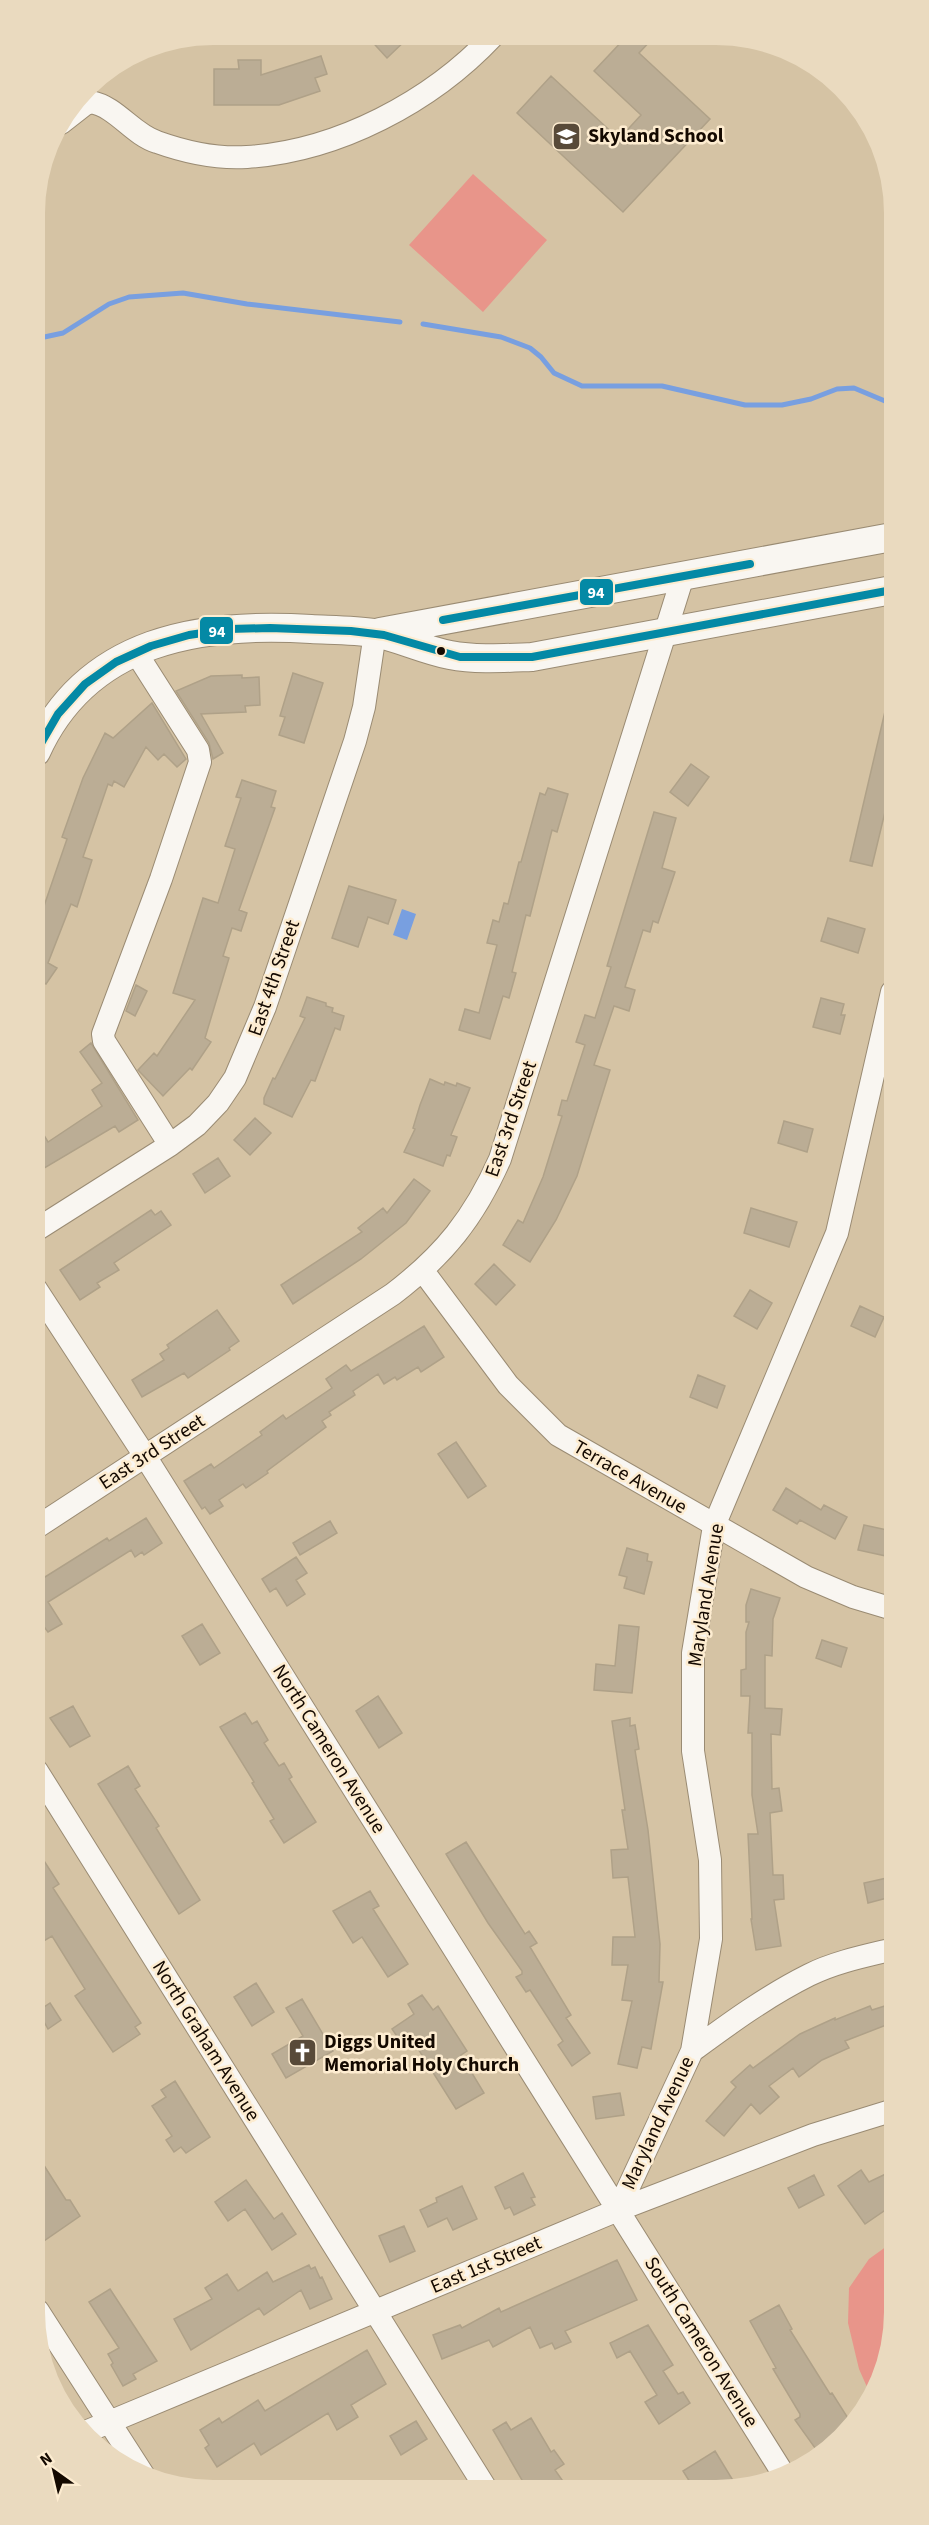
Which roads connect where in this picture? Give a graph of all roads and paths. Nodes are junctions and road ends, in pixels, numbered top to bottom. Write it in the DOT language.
graph roads {
  1 [pos="484,45"];
  2 [pos="85,105"];
  3 [pos="884,538"];
  4 [pos="683,576"];
  5 [pos="884,592"];
  6 [pos="375,633"];
  7 [pos="666,633"];
  8 [pos="135,651"];
  9 [pos="45,735"];
  10 [pos="884,1027"];
  11 [pos="170,1145"];
  12 [pos="45,1224"];
  13 [pos="423,1271"];
  14 [pos="45,1303"];
  15 [pos="145,1456"];
  16 [pos="45,1522"];
  17 [pos="714,1526"];
  18 [pos="884,1606"];
  19 [pos="45,1785"];
  20 [pos="884,1951"];
  21 [pos="692,2051"];
  22 [pos="884,2113"];
  23 [pos="618,2210"];
  24 [pos="374,2311"];
  25 [pos="45,2322"];
  26 [pos="108,2421"];
  27 [pos="92,2429"];
  28 [pos="133,2460"];
  29 [pos="779,2467"];
  30 [pos="481,2480"];
  1 -- 2 [label="street"];
  3 -- 4 [label="main road"];
  4 -- 6 [label="main road"];
  4 -- 7 [label="street, East 3rd Street"];
  5 -- 7 [label="main road"];
  6 -- 7 [label="main road"];
  6 -- 8 [label="main road"];
  6 -- 11 [label="street, East 4th Street"];
  7 -- 13 [label="street, East 3rd Street"];
  8 -- 9 [label="main road"];
  8 -- 11 [label="street"];
  10 -- 17 [label="street, Maryland Avenue"];
  11 -- 12 [label="street, East 4th Street"];
  13 -- 15 [label="street, East 3rd Street"];
  13 -- 17 [label="street, Terrace Avenue"];
  14 -- 15 [label="street, North Cameron Avenue"];
  15 -- 16 [label="street, East 3rd Street"];
  15 -- 23 [label="street, North Cameron Avenue"];
  17 -- 18 [label="street, Terrace Avenue"];
  17 -- 21 [label="street, Maryland Avenue"];
  19 -- 24 [label="street, North Graham Avenue"];
  20 -- 21 [label="street"];
  21 -- 23 [label="street, Maryland Avenue"];
  22 -- 23 [label="street, East 1st Street"];
  23 -- 24 [label="street, East 1st Street"];
  23 -- 29 [label="street, South Cameron Avenue"];
  24 -- 26 [label="street, East 1st Street"];
  24 -- 30 [label="street, North Graham Avenue"];
  25 -- 26 [label="street"];
  26 -- 27 [label="street, East 1st Street"];
  26 -- 28 [label="street"];
}
